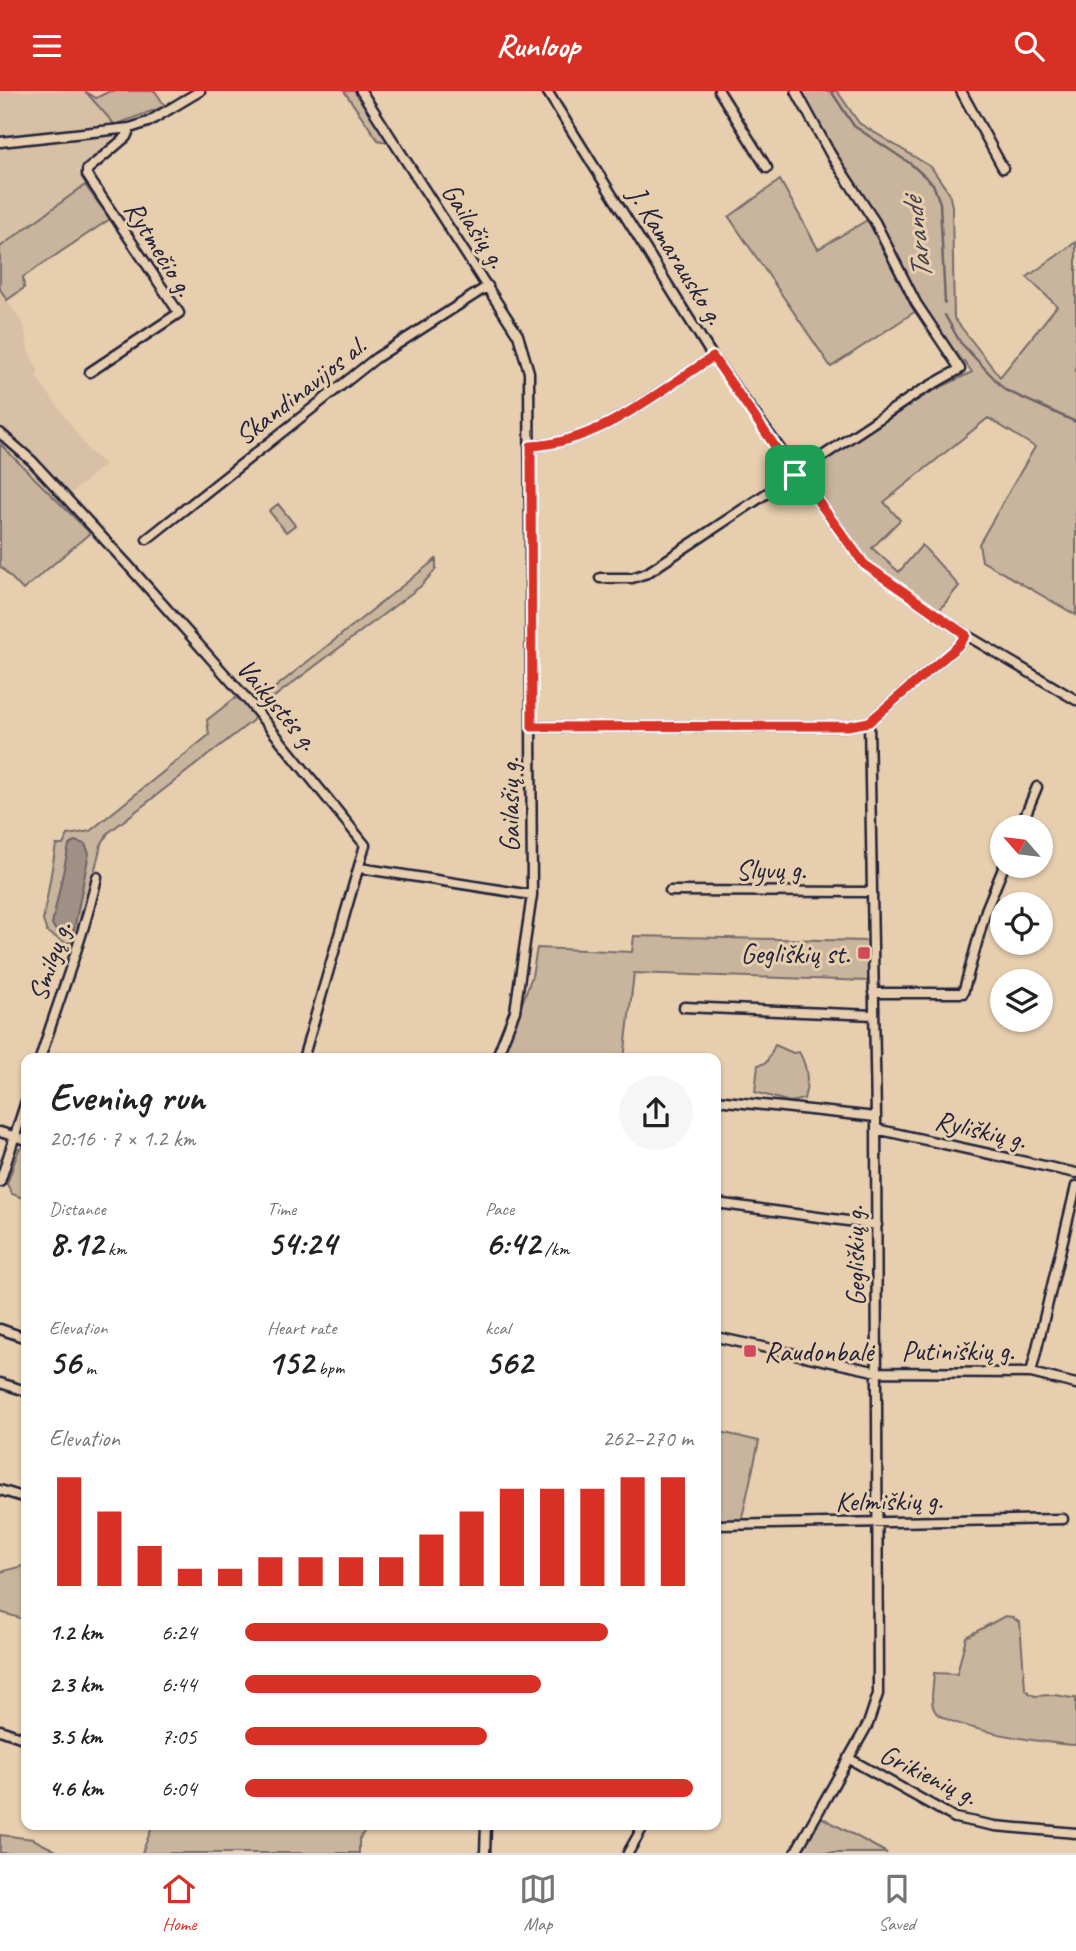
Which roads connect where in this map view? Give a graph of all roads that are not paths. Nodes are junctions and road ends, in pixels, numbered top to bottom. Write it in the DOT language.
graph roads {
  1 [pos="200,91"];
  2 [pos="361,91"];
  3 [pos="547,91"];
  4 [pos="719,91"];
  5 [pos="796,91"];
  6 [pos="961,91"];
  7 [pos="130,128"];
  8 [pos="0,142"];
  9 [pos="767,168"];
  10 [pos="1003,168"];
  11 [pos="488,286"];
  12 [pos="713,357"];
  13 [pos="90,372"];
  14 [pos="0,433"];
  15 [pos="531,446"];
  16 [pos="795,475"];
  17 [pos="147,539"];
  18 [pos="600,578"];
  19 [pos="966,635"];
  20 [pos="1076,700"];
  21 [pos="869,722"];
  22 [pos="532,727"];
  23 [pos="1037,787"];
  24 [pos="1025,815"];
  25 [pos="360,869"];
  26 [pos="97,877"];
  27 [pos="999,879"];
  28 [pos="670,891"];
  29 [pos="871,892"];
  30 [pos="532,895"];
  31 [pos="873,993"];
  32 [pos="684,1007"];
  33 [pos="874,1015"];
  34 [pos="42,1053"];
  35 [pos="305,1053"];
  36 [pos="498,1053"];
  37 [pos="721,1101"];
  38 [pos="21,1117"];
  39 [pos="876,1117"];
  40 [pos="876,1129"];
  41 [pos="0,1132"];
  42 [pos="15,1137"];
  43 [pos="21,1139"];
  44 [pos="1076,1173"];
  45 [pos="0,1182"];
  46 [pos="1076,1187"];
  47 [pos="721,1204"];
  48 [pos="877,1225"];
  49 [pos="0,1329"];
  50 [pos="21,1336"];
  51 [pos="721,1338"];
  52 [pos="878,1372"];
  53 [pos="1031,1373"];
  54 [pos="0,1383"];
  55 [pos="1076,1384"];
  56 [pos="21,1389"];
  57 [pos="0,1490"];
  58 [pos="21,1496"];
  59 [pos="1063,1519"];
  60 [pos="878,1523"];
  61 [pos="721,1525"];
  62 [pos="0,1730"];
  63 [pos="21,1737"];
  64 [pos="848,1758"];
  65 [pos="486,1830"];
  66 [pos="640,1830"];
  67 [pos="1076,1833"];
  68 [pos="629,1851"];
  69 [pos="485,1853"];
  70 [pos="795,1853"];
  1 -- 7 [label="street"];
  2 -- 11 [label="street, Gailašių g."];
  3 -- 12 [label="street, J. Kamarausko g."];
  4 -- 9 [label="street"];
  5 -- 16 [label="street"];
  6 -- 10 [label="street"];
  7 -- 8 [label="street"];
  7 -- 13 [label="street, Rytmečio g."];
  11 -- 15 [label="street, Gailašių g."];
  11 -- 17 [label="street, Skandinavijos al."];
  12 -- 15 [label="street"];
  12 -- 16 [label="street, J. Kamarausko g."];
  14 -- 25 [label="street, Vaikystės g."];
  15 -- 22 [label="street, Gailašių g."];
  16 -- 18 [label="street"];
  16 -- 19 [label="street, J. Kamarausko g."];
  19 -- 20 [label="street, J. Kamarausko g."];
  19 -- 21 [label="street"];
  21 -- 22 [label="street"];
  21 -- 29 [label="street, Gegliškių g."];
  22 -- 30 [label="street, Gailašių g."];
  23 -- 24 [label="street"];
  25 -- 30 [label="street"];
  25 -- 35 [label="street, Vaikystės g."];
  26 -- 34 [label="street, Smilgų g."];
  27 -- 31 [label="street"];
  28 -- 29 [label="street, Slyvų g."];
  29 -- 31 [label="street, Gegliškių g."];
  30 -- 36 [label="street, Gailašių g."];
  31 -- 33 [label="street, Gegliškių g."];
  32 -- 33 [label="street"];
  33 -- 39 [label="street, Gegliškių g."];
  37 -- 39 [label="street"];
  38 -- 42 [label="street"];
  39 -- 40 [label="street, Gegliškių g."];
  40 -- 44 [label="street, Ryliškių g."];
  40 -- 48 [label="street, Gegliškių g."];
  41 -- 42 [label="street"];
  42 -- 43 [label="street"];
  42 -- 45 [label="street"];
  46 -- 53 [label="street"];
  47 -- 48 [label="street"];
  48 -- 52 [label="street, Gegliškių g."];
  49 -- 50 [label="street"];
  51 -- 52 [label="street, Putiniškių g."];
  52 -- 53 [label="street, Putiniškių g."];
  52 -- 60 [label="street, Gegliškių g."];
  53 -- 55 [label="street, Putiniškių g."];
  54 -- 56 [label="street"];
  57 -- 58 [label="street"];
  59 -- 60 [label="street, Kelmiškių g."];
  60 -- 61 [label="street, Kelmiškių g."];
  60 -- 64 [label="street, Gegliškių g."];
  62 -- 63 [label="street"];
  64 -- 67 [label="street, Grikienių g."];
  64 -- 70 [label="street, Gegliškių g."];
  65 -- 69 [label="street"];
  66 -- 68 [label="street"];
}
